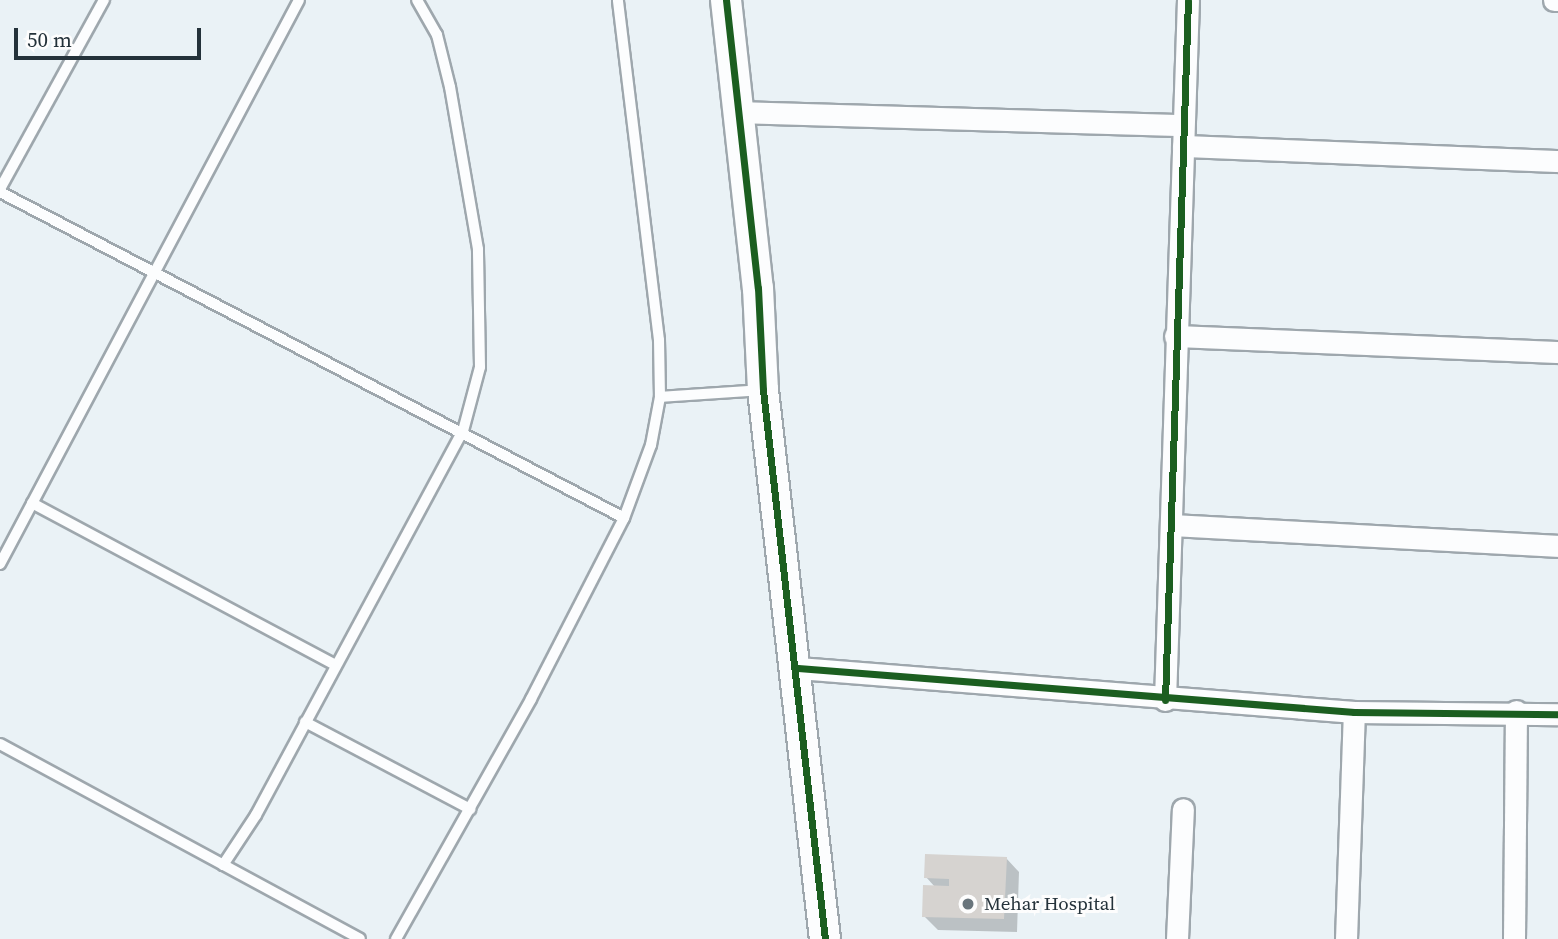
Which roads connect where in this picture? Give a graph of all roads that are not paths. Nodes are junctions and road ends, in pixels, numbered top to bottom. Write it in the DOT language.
graph roads {
  1 [pos="104,0"];
  2 [pos="299,0"];
  3 [pos="417,0"];
  4 [pos="618,0"];
  5 [pos="726,0"];
  6 [pos="1188,0"];
  7 [pos="738,113"];
  8 [pos="1183,135"];
  9 [pos="1558,161"];
  10 [pos="0,191"];
  11 [pos="153,271"];
  12 [pos="1175,336"];
  13 [pos="1558,352"];
  14 [pos="763,390"];
  15 [pos="660,397"];
  16 [pos="463,431"];
  17 [pos="32,503"];
  18 [pos="624,518"];
  19 [pos="1173,525"];
  20 [pos="1558,545"];
  21 [pos="0,564"];
  22 [pos="336,665"];
  23 [pos="798,668"];
  24 [pos="1165,700"];
  25 [pos="1516,711"];
  26 [pos="1354,712"];
  27 [pos="1558,714"];
  28 [pos="305,722"];
  29 [pos="0,744"];
  30 [pos="470,809"];
  31 [pos="1183,810"];
  32 [pos="223,865"];
  33 [pos="819,936"];
  34 [pos="360,939"];
  35 [pos="396,939"];
  36 [pos="1177,939"];
  37 [pos="1346,939"];
  38 [pos="1514,939"];
  1 -- 10 [label="lane"];
  2 -- 11 [label="lane"];
  3 -- 16 [label="lane"];
  4 -- 15 [label="lane"];
  5 -- 7 [label="street"];
  6 -- 8 [label="street"];
  7 -- 8 [label="street"];
  7 -- 14 [label="street"];
  8 -- 9 [label="street"];
  8 -- 12 [label="street"];
  10 -- 11 [label="lane"];
  11 -- 16 [label="lane"];
  11 -- 17 [label="lane"];
  12 -- 13 [label="street"];
  12 -- 19 [label="street"];
  14 -- 15 [label="lane"];
  14 -- 23 [label="street"];
  15 -- 18 [label="lane"];
  16 -- 18 [label="lane"];
  16 -- 22 [label="lane"];
  17 -- 21 [label="lane"];
  17 -- 22 [label="lane"];
  18 -- 30 [label="lane"];
  19 -- 20 [label="street"];
  19 -- 24 [label="street"];
  22 -- 28 [label="lane"];
  23 -- 24 [label="street"];
  23 -- 33 [label="street"];
  24 -- 26 [label="street"];
  25 -- 26 [label="street"];
  25 -- 27 [label="street"];
  25 -- 38 [label="street"];
  26 -- 37 [label="street"];
  28 -- 30 [label="lane"];
  28 -- 32 [label="lane"];
  29 -- 32 [label="lane"];
  30 -- 35 [label="lane"];
  31 -- 36 [label="street"];
  32 -- 34 [label="lane"];
}
